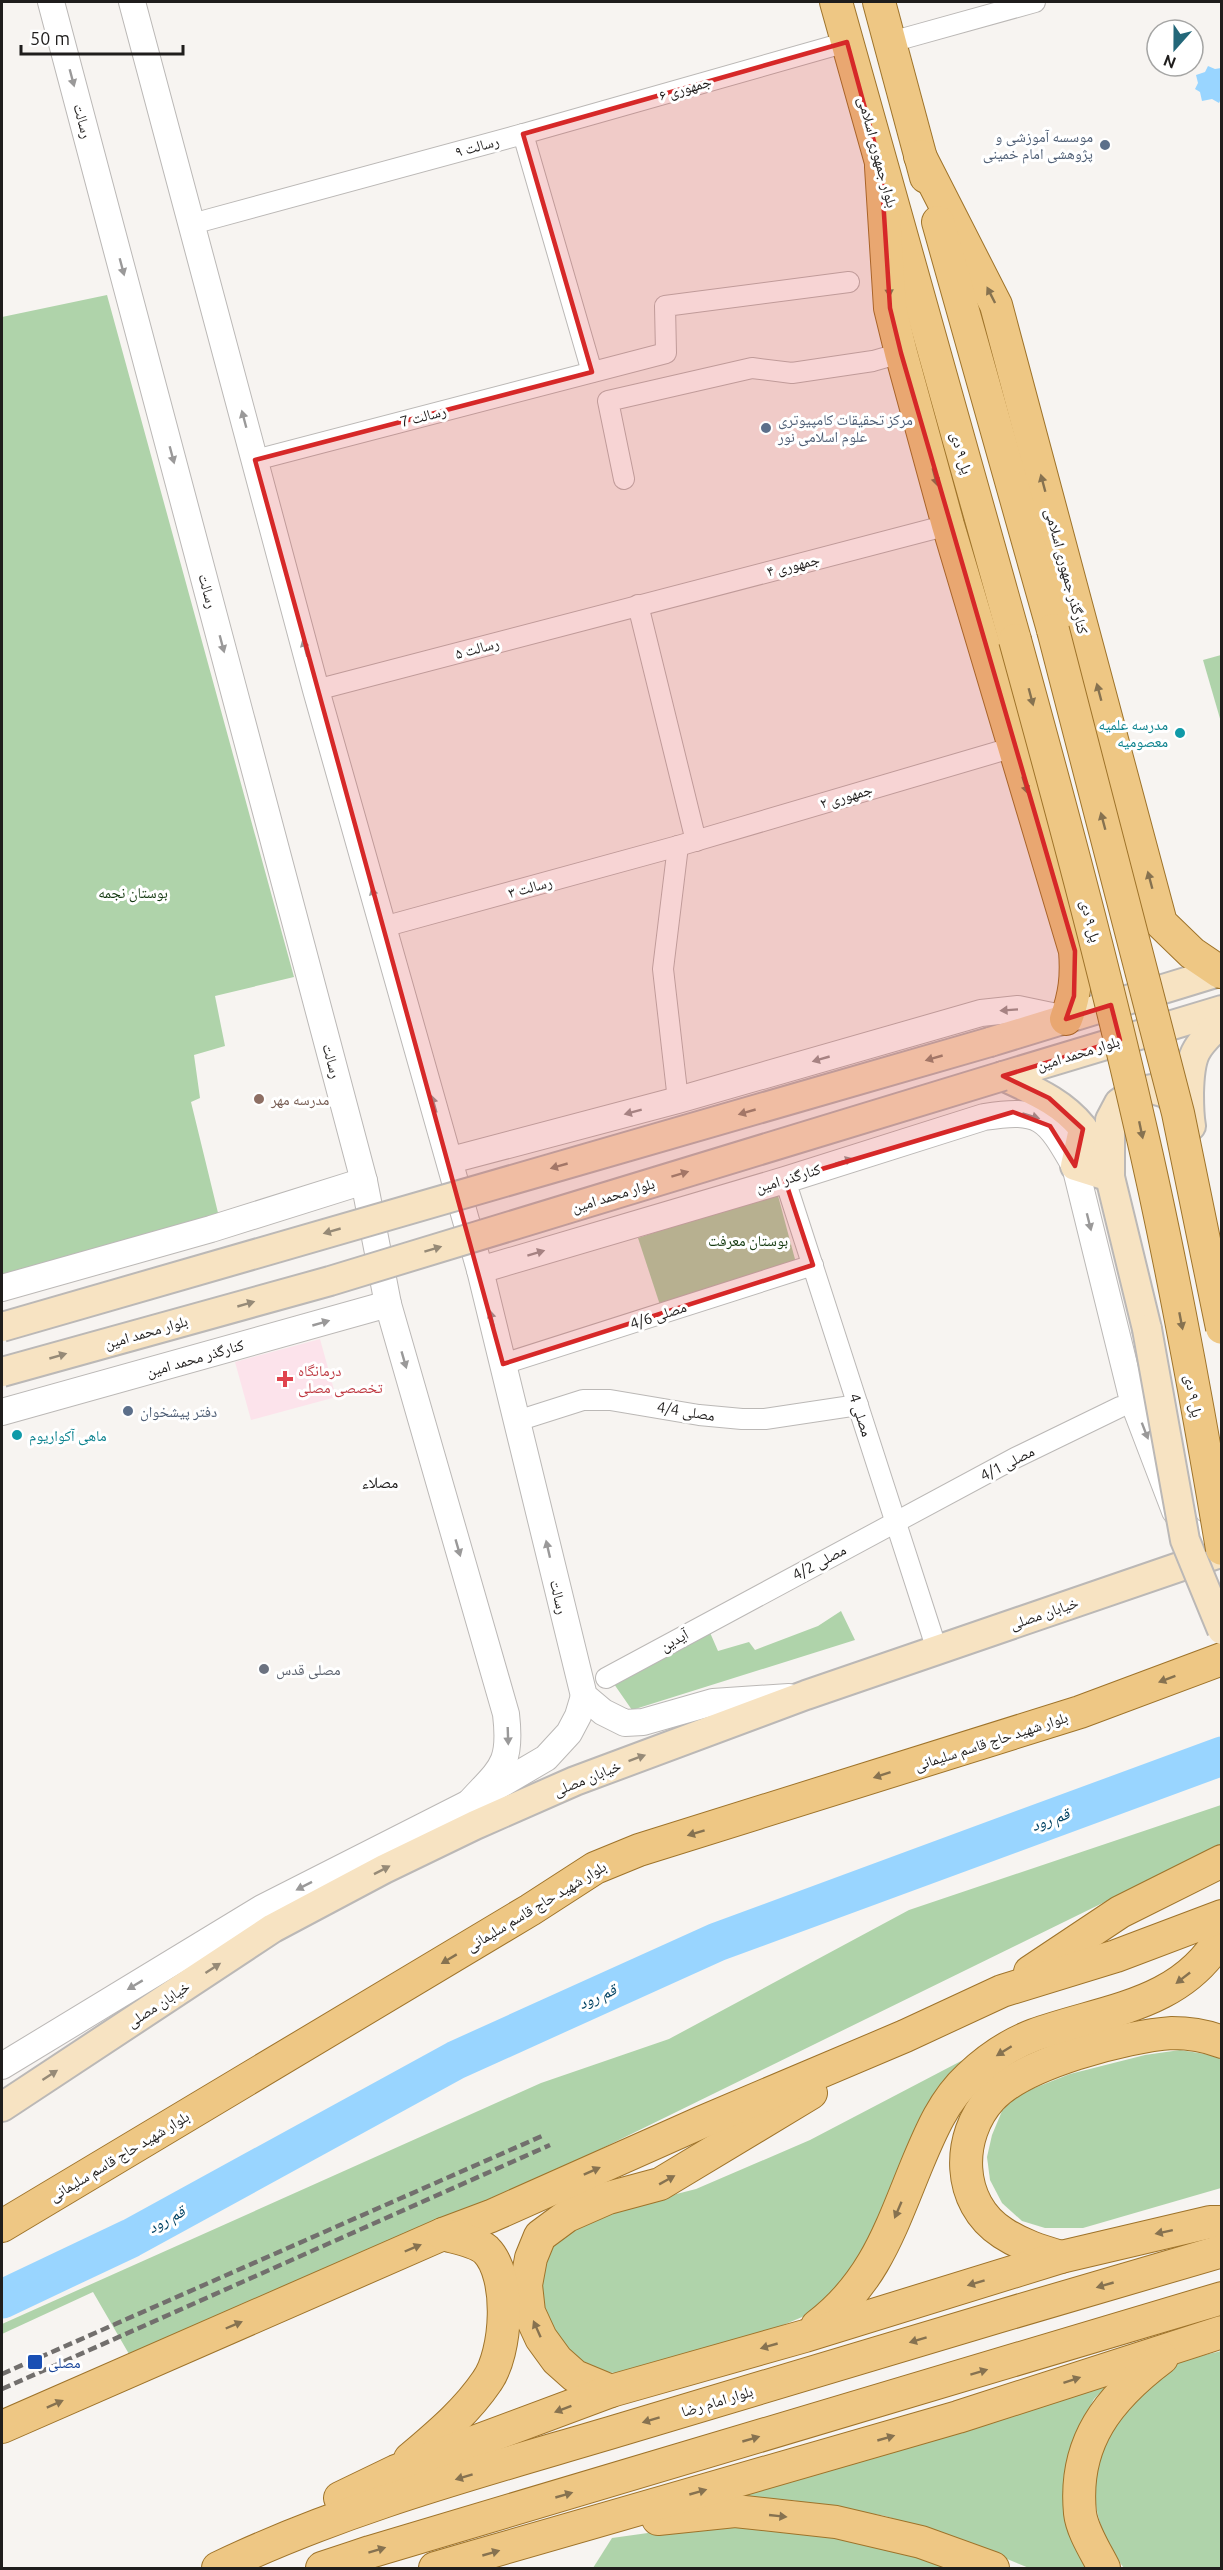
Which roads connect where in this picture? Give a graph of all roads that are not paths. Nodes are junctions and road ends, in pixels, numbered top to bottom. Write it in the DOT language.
graph roads {
  1 [pos="51,2"];
  2 [pos="132,2"];
  3 [pos="836,2"];
  4 [pos="879,2"];
  5 [pos="1035,2"];
  6 [pos="848,42"];
  7 [pos="891,42"];
  8 [pos="523,134"];
  9 [pos="920,156"];
  10 [pos="881,167"];
  11 [pos="192,224"];
  12 [pos="849,282"];
  13 [pos="920,303"];
  14 [pos="901,353"];
  15 [pos="592,372"];
  16 [pos="255,460"];
  17 [pos="624,479"];
  18 [pos="948,525"];
  19 [pos="638,605"];
  20 [pos="316,690"];
  21 [pos="1014,747"];
  22 [pos="687,843"];
  23 [pos="1161,923"];
  24 [pos="383,927"];
  25 [pos="1074,951"];
  26 [pos="1221,972"];
  27 [pos="1221,1010"];
  28 [pos="1066,1019"];
  29 [pos="1221,1022"];
  30 [pos="1003,1076"];
  31 [pos="678,1100"];
  32 [pos="1189,1115"];
  33 [pos="1083,1129"];
  34 [pos="451,1160"];
  35 [pos="1075,1166"];
  36 [pos="1110,1177"];
  37 [pos="785,1179"];
  38 [pos="364,1181"];
  39 [pos="813,1265"];
  40 [pos="480,1270"];
  41 [pos="2,1288"];
  42 [pos="1221,1288"];
  43 [pos="388,1304"];
  44 [pos="2,1328"];
  45 [pos="1221,1328"];
  46 [pos="503,1364"];
  47 [pos="2,1372"];
  48 [pos="858,1405"];
  49 [pos="1120,1407"];
  50 [pos="2,1412"];
  51 [pos="517,1421"];
  52 [pos="895,1522"];
  53 [pos="1221,1539"];
  54 [pos="1221,1551"];
  55 [pos="742,1603"];
  56 [pos="1221,1630"];
  57 [pos="937,1650"];
  58 [pos="1221,1659"];
  59 [pos="606,1678"];
  60 [pos="583,1692"];
  61 [pos="806,1695"];
  62 [pos="469,1803"];
  63 [pos="1221,1861"];
  64 [pos="1221,1916"];
  65 [pos="1221,1935"];
  66 [pos="1002,1991"];
  67 [pos="905,2036"];
  68 [pos="1221,2042"];
  69 [pos="2,2066"];
  70 [pos="2,2107"];
  71 [pos="1221,2222"];
  72 [pos="2,2226"];
  73 [pos="443,2234"];
  74 [pos="1221,2251"];
  75 [pos="1062,2257"];
  76 [pos="1221,2298"];
  77 [pos="1221,2332"];
  78 [pos="805,2336"];
  79 [pos="1181,2344"];
  80 [pos="611,2391"];
  81 [pos="2,2427"];
  82 [pos="396,2471"];
  83 [pos="574,2529"];
  84 [pos="251,2553"];
  85 [pos="218,2568"];
  86 [pos="322,2568"];
  87 [pos="435,2568"];
  88 [pos="993,2568"];
  89 [pos="1104,2568"];
  1 -- 38 [label="street, رسالت, one-way"];
  2 -- 11 [label="street"];
  3 -- 6 [label="main road, بلوار جمهوری اسلامی"];
  4 -- 7 [label="main road"];
  5 -- 7 [label="street"];
  6 -- 8 [label="street, جمهوری ۶"];
  6 -- 10 [label="main road, بلوار جمهوری اسلامی"];
  7 -- 9 [label="main road"];
  8 -- 11 [label="street, رسالت ۹"];
  8 -- 15 [label="street"];
  23 -- 9 [label="main road, کنارگذر جمهوری اسلامی, one-way"];
  45 -- 9 [label="main road, one-way, bridge"];
  10 -- 13 [label="main road, بلوار جمهوری اسلامی"];
  10 -- 14 [label="main road, one-way"];
  16 -- 11 [label="street, one-way"];
  12 -- 15 [label="street, رسالت 7"];
  13 -- 54 [label="main road, پل ۹ دی, one-way, bridge"];
  14 -- 17 [label="street"];
  14 -- 18 [label="main road, one-way"];
  15 -- 16 [label="street, رسالت 7"];
  20 -- 16 [label="street, one-way"];
  18 -- 19 [label="street, جمهوری ۴"];
  18 -- 21 [label="main road"];
  19 -- 20 [label="street, رسالت ۵"];
  19 -- 22 [label="street"];
  24 -- 20 [label="street, one-way"];
  21 -- 22 [label="street, جمهوری ۲"];
  21 -- 25 [label="main road, one-way"];
  22 -- 24 [label="street, رسالت ۳"];
  22 -- 31 [label="street"];
  23 -- 25 [label="main road"];
  23 -- 26 [label="main road"];
  34 -- 24 [label="street, one-way"];
  25 -- 28 [label="main road"];
  26 -- 28 [label="main road"];
  27 -- 30 [label="main road, بلوار محمد امین"];
  28 -- 31 [label="street, one-way"];
  28 -- 44 [label="main road, one-way, bridge"];
  29 -- 32 [label="main road"];
  30 -- 33 [label="main road"];
  47 -- 30 [label="main road, بلوار محمد امین, one-way, bridge"];
  31 -- 34 [label="street, one-way"];
  32 -- 36 [label="main road"];
  32 -- 42 [label="main road"];
  33 -- 35 [label="main road"];
  33 -- 36 [label="main road"];
  34 -- 40 [label="street, رسالت"];
  35 -- 36 [label="main road"];
  37 -- 35 [label="street, کنارگذر امین, one-way"];
  35 -- 53 [label="street, کنارگذر امین, one-way"];
  36 -- 56 [label="main road, bridge"];
  37 -- 39 [label="street, مصلی 4"];
  40 -- 37 [label="street, کنارگذر امین, one-way"];
  38 -- 41 [label="street"];
  38 -- 43 [label="street, رسالت"];
  39 -- 46 [label="street, مصلی 4/6"];
  39 -- 48 [label="street, مصلی 4"];
  46 -- 40 [label="street, رسالت, one-way"];
  50 -- 43 [label="street, کنارگذر محمد امین, one-way"];
  43 -- 62 [label="street, one-way"];
  46 -- 51 [label="street, رسالت"];
  48 -- 51 [label="street, مصلی 4/4"];
  48 -- 52 [label="street, مصلی 4"];
  49 -- 52 [label="street, مصلی 4/1"];
  60 -- 51 [label="street, رسالت, one-way"];
  52 -- 55 [label="street, مصلی 4/2"];
  52 -- 57 [label="street, مصلی 4"];
  54 -- 57 [label="main road, خیابان مصلی"];
  55 -- 59 [label="street, آیدین"];
  57 -- 61 [label="main road, خیابان مصلی"];
  58 -- 72 [label="main road, بلوار شهید حاج قاسم سلیمانی, one-way"];
  60 -- 61 [label="street"];
  60 -- 62 [label="street, خیابان مصلی"];
  70 -- 61 [label="main road, خیابان مصلی, one-way"];
  62 -- 69 [label="street, خیابان مصلی, one-way"];
  63 -- 66 [label="main road"];
  64 -- 66 [label="main road"];
  65 -- 78 [label="main road, one-way"];
  66 -- 67 [label="main road"];
  73 -- 67 [label="main road, one-way"];
  80 -- 67 [label="main road, one-way"];
  68 -- 75 [label="main road"];
  71 -- 75 [label="main road, one-way"];
  81 -- 73 [label="main road, one-way"];
  73 -- 82 [label="main road"];
  74 -- 84 [label="main road, بلوار امام رضا, one-way"];
  75 -- 78 [label="main road, one-way"];
  86 -- 76 [label="main road, one-way"];
  77 -- 79 [label="main road"];
  78 -- 80 [label="main road, one-way"];
  83 -- 79 [label="main road, one-way"];
  79 -- 89 [label="main road"];
  80 -- 82 [label="main road, one-way"];
  82 -- 84 [label="main road"];
  87 -- 83 [label="main road, one-way"];
  83 -- 88 [label="main road, one-way"];
  84 -- 85 [label="main road, بلوار امام رضا"];
}
